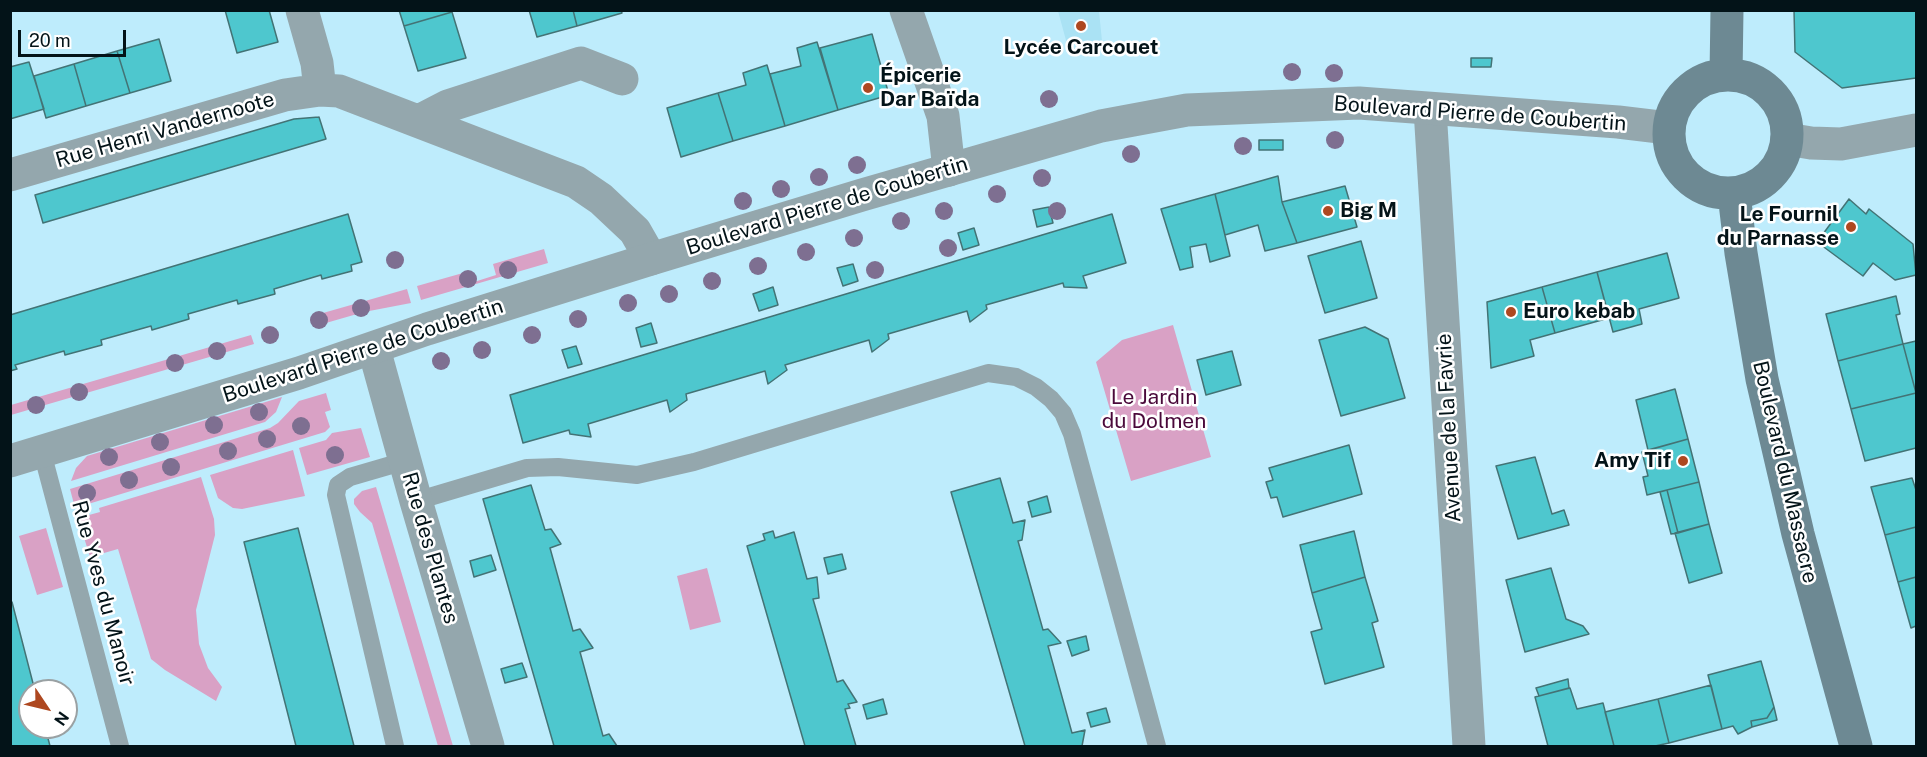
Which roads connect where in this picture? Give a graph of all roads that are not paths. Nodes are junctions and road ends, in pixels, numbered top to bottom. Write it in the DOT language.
graph roads {
  1 [pos="302,10"];
  2 [pos="906,10"];
  3 [pos="1726,10"];
  4 [pos="1726,75"];
  5 [pos="622,79"];
  6 [pos="320,90"];
  7 [pos="1430,110"];
  8 [pos="419,121"];
  9 [pos="1668,128"];
  10 [pos="1917,130"];
  11 [pos="1787,139"];
  12 [pos="949,170"];
  13 [pos="10,175"];
  14 [pos="1734,194"];
  15 [pos="651,259"];
  16 [pos="374,349"];
  17 [pos="42,452"];
  18 [pos="10,461"];
  19 [pos="405,461"];
  20 [pos="416,501"];
  21 [pos="120,747"];
  22 [pos="394,747"];
  23 [pos="488,747"];
  24 [pos="1157,747"];
  25 [pos="1468,747"];
  26 [pos="1856,747"];
  1 -- 6 [label="street"];
  2 -- 12 [label="street"];
  3 -- 4 [label="main road"];
  4 -- 9 [label="main road"];
  4 -- 11 [label="main road"];
  5 -- 8 [label="street"];
  6 -- 8 [label="street, Rue Henri Vandernoote"];
  6 -- 13 [label="street, Rue Henri Vandernoote"];
  7 -- 9 [label="street, Boulevard Pierre de Coubertin"];
  7 -- 12 [label="street, Boulevard Pierre de Coubertin"];
  7 -- 25 [label="street, Avenue de la Favrie"];
  8 -- 15 [label="street, Rue Henri Vandernoote"];
  9 -- 14 [label="main road"];
  10 -- 11 [label="street"];
  11 -- 14 [label="main road"];
  12 -- 15 [label="street, Boulevard Pierre de Coubertin"];
  14 -- 26 [label="main road, Boulevard du Massacre"];
  15 -- 16 [label="street, Boulevard Pierre de Coubertin"];
  16 -- 17 [label="street, Boulevard Pierre de Coubertin"];
  16 -- 19 [label="street, Rue des Plantes"];
  17 -- 18 [label="street, Boulevard Pierre de Coubertin"];
  17 -- 21 [label="lane, Rue Yves du Manoir"];
  19 -- 20 [label="street, Rue des Plantes"];
  19 -- 22 [label="lane"];
  20 -- 23 [label="street, Rue des Plantes"];
  20 -- 24 [label="lane"];
}
